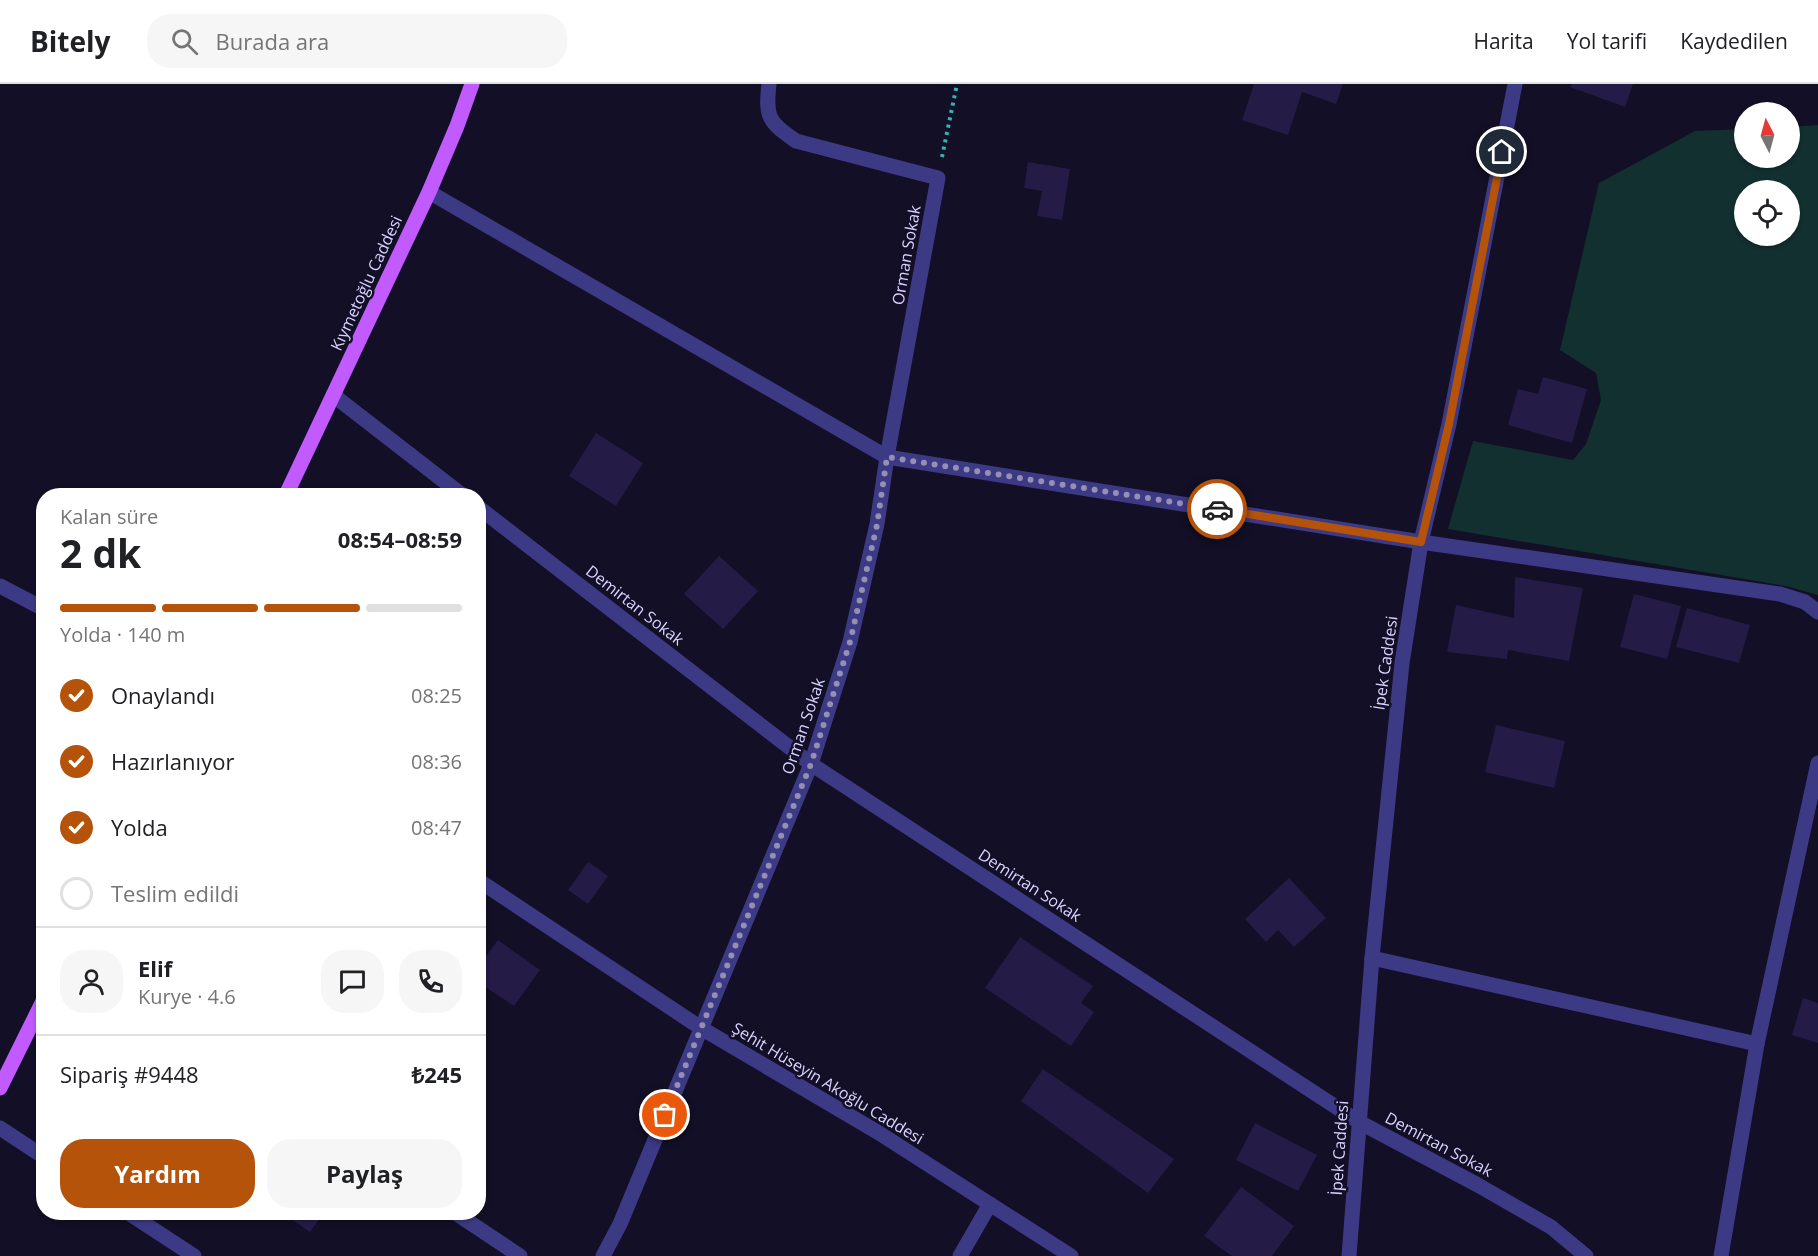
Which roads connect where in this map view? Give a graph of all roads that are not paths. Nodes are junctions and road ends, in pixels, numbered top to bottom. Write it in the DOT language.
graph roads {
  1 [pos="472,84"];
  2 [pos="769,84"];
  3 [pos="1515,84"];
  4 [pos="429,192"];
  5 [pos="333,395"];
  6 [pos="887,457"];
  7 [pos="289,488"];
  8 [pos="453,488"];
  9 [pos="486,513"];
  10 [pos="1421,542"];
  11 [pos="0,586"];
  12 [pos="36,605"];
  13 [pos="1818,612"];
  14 [pos="1818,763"];
  15 [pos="811,764"];
  16 [pos="486,885"];
  17 [pos="1372,958"];
  18 [pos="36,1015"];
  19 [pos="701,1028"];
  20 [pos="1757,1044"];
  21 [pos="0,1088"];
  22 [pos="1359,1122"];
  23 [pos="0,1128"];
  24 [pos="36,1152"];
  25 [pos="990,1204"];
  26 [pos="139,1220"];
  27 [pos="466,1220"];
  28 [pos="194,1256"];
  29 [pos="520,1256"];
  30 [pos="603,1256"];
  31 [pos="960,1256"];
  32 [pos="1071,1256"];
  33 [pos="1349,1256"];
  34 [pos="1586,1256"];
  35 [pos="1721,1256"];
  1 -- 4 [label="main road, Kıymetoğlu Caddesi"];
  2 -- 6 [label="street, Orman Sokak"];
  3 -- 10 [label="street, İpek Caddesi"];
  4 -- 5 [label="main road, Kıymetoğlu Caddesi"];
  4 -- 6 [label="street"];
  5 -- 7 [label="main road, Kıymetoğlu Caddesi"];
  5 -- 8 [label="street"];
  6 -- 10 [label="street"];
  6 -- 15 [label="street, Orman Sokak"];
  9 -- 15 [label="street, Demirtan Sokak"];
  10 -- 13 [label="street"];
  10 -- 17 [label="street, İpek Caddesi"];
  11 -- 12 [label="street"];
  14 -- 20 [label="street"];
  15 -- 19 [label="street, Orman Sokak"];
  15 -- 22 [label="street, Demirtan Sokak"];
  16 -- 19 [label="street, Şehit Hüseyin Akoğlu Caddesi"];
  17 -- 20 [label="street"];
  17 -- 22 [label="street, İpek Caddesi"];
  18 -- 21 [label="main road"];
  19 -- 25 [label="street, Şehit Hüseyin Akoğlu Caddesi"];
  19 -- 30 [label="street, Orman Sokak"];
  20 -- 35 [label="street"];
  22 -- 33 [label="street, İpek Caddesi"];
  22 -- 34 [label="street, Demirtan Sokak"];
  23 -- 24 [label="street"];
  25 -- 31 [label="street"];
  25 -- 32 [label="street, Şehit Hüseyin Akoğlu Caddesi"];
  26 -- 28 [label="street"];
  27 -- 29 [label="street"];
}
